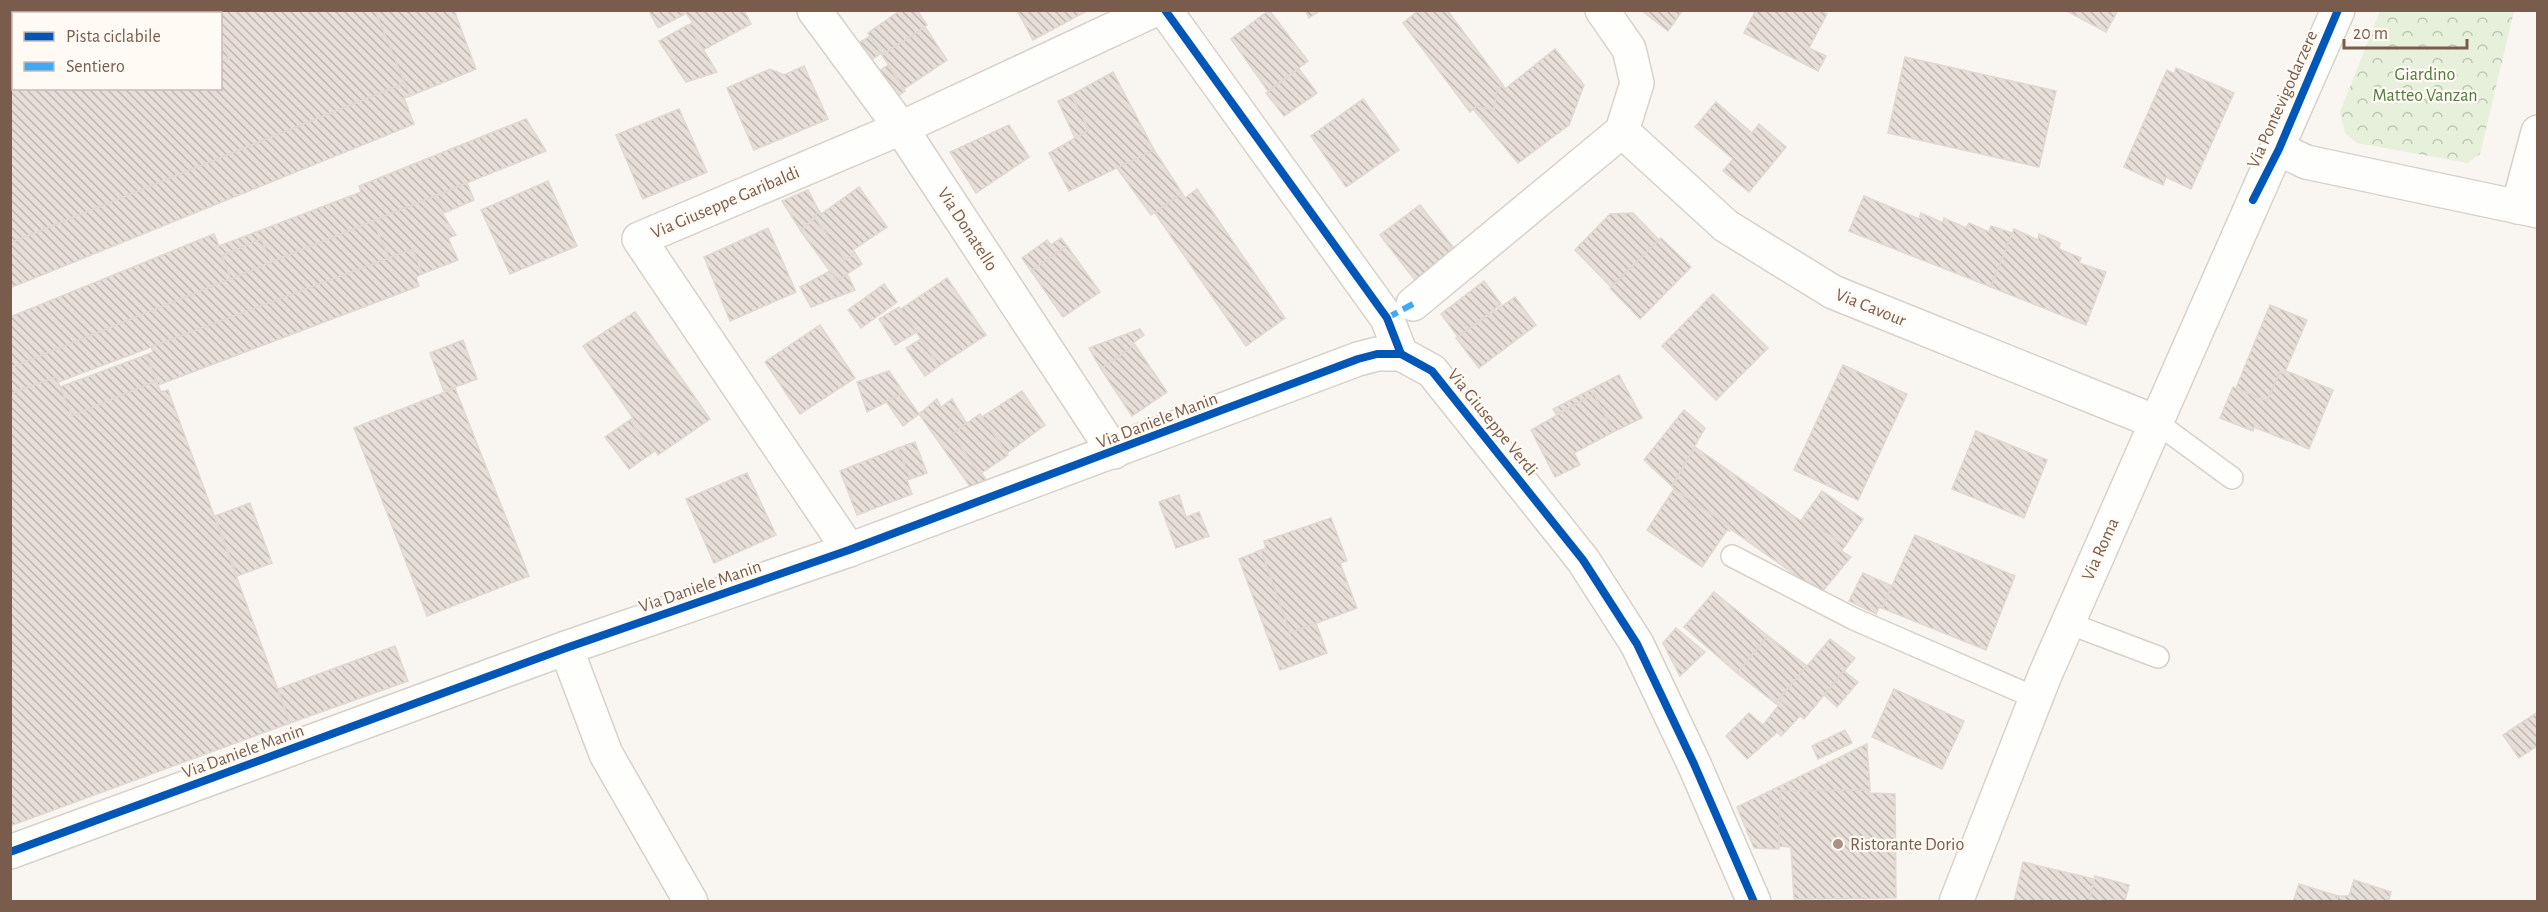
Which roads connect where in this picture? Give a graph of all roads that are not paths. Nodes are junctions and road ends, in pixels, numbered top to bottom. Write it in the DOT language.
graph roads {
  1 [pos="814,10"];
  2 [pos="1154,10"];
  3 [pos="1165,10"];
  4 [pos="1602,10"];
  5 [pos="2338,10"];
  6 [pos="901,128"];
  7 [pos="1622,131"];
  8 [pos="2538,132"];
  9 [pos="2278,149"];
  10 [pos="2253,200"];
  11 [pos="2528,209"];
  12 [pos="1413,304"];
  13 [pos="1401,354"];
  14 [pos="2156,422"];
  15 [pos="1114,452"];
  16 [pos="2232,478"];
  17 [pos="849,550"];
  18 [pos="1732,556"];
  19 [pos="2068,623"];
  20 [pos="566,648"];
  21 [pos="2158,657"];
  22 [pos="2036,698"];
  23 [pos="10,852"];
  24 [pos="1754,897"];
  25 [pos="692,902"];
  26 [pos="1956,902"];
  1 -- 6 [label="street, Via Donatello"];
  2 -- 6 [label="street, Via Giuseppe Garibaldi"];
  3 -- 13 [label="street"];
  4 -- 7 [label="street"];
  5 -- 9 [label="street, Via Pontevigodarzere"];
  6 -- 15 [label="street, Via Donatello"];
  6 -- 17 [label="street, Via Giuseppe Garibaldi"];
  7 -- 12 [label="street"];
  7 -- 14 [label="street, Via Cavour"];
  8 -- 11 [label="street, Via Pontevigodarzere"];
  9 -- 10 [label="street, Via Pontevigodarzere"];
  9 -- 11 [label="street, Via Pontevigodarzere"];
  10 -- 14 [label="street, Via Roma"];
  13 -- 15 [label="street, Via Daniele Manin"];
  13 -- 24 [label="street, Via Giuseppe Verdi"];
  14 -- 16 [label="lane"];
  14 -- 19 [label="street, Via Roma"];
  15 -- 17 [label="street, Via Daniele Manin"];
  17 -- 20 [label="street, Via Daniele Manin"];
  18 -- 22 [label="lane"];
  19 -- 21 [label="lane"];
  19 -- 22 [label="street, Via Roma"];
  20 -- 23 [label="street, Via Daniele Manin"];
  20 -- 25 [label="street"];
  22 -- 26 [label="street, Via Roma"];
}
